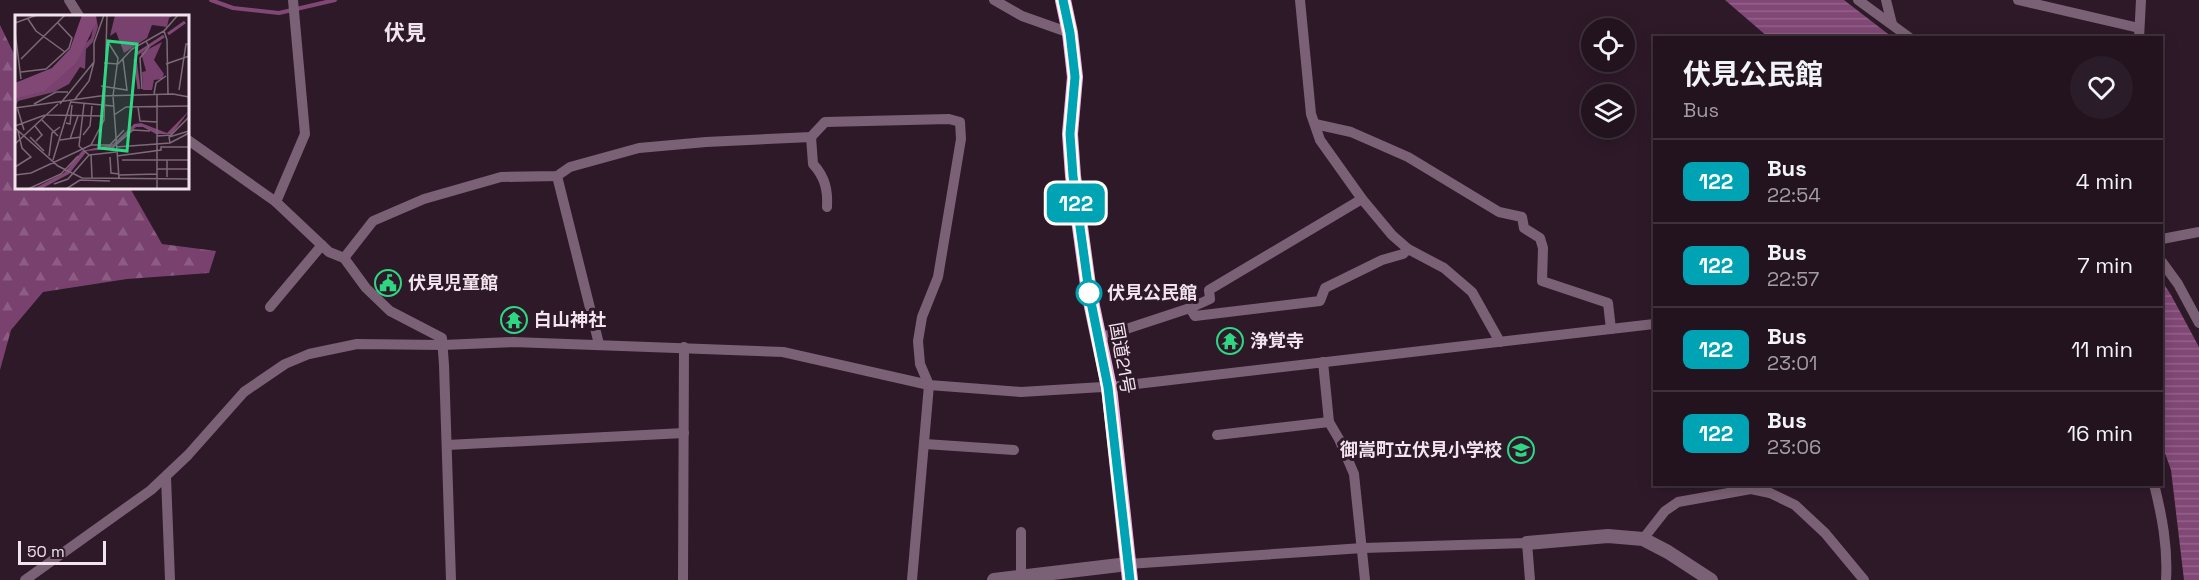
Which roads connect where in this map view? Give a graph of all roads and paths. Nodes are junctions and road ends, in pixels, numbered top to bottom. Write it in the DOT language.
graph roads {
  1 [pos="69,0"];
  2 [pos="293,0"];
  3 [pos="994,0"];
  4 [pos="1063,0"];
  5 [pos="1300,0"];
  6 [pos="1858,0"];
  7 [pos="1886,0"];
  8 [pos="2018,0"];
  9 [pos="2141,0"];
  10 [pos="78,15"];
  11 [pos="1892,24"];
  12 [pos="1070,33"];
  13 [pos="2139,33"];
  14 [pos="1907,36"];
  15 [pos="1315,124"];
  16 [pos="811,137"];
  17 [pos="189,141"];
  18 [pos="557,176"];
  19 [pos="1362,199"];
  20 [pos="276,202"];
  21 [pos="827,207"];
  22 [pos="2199,232"];
  23 [pos="2163,239"];
  24 [pos="322,245"];
  25 [pos="1408,249"];
  26 [pos="344,258"];
  27 [pos="2163,263"];
  28 [pos="270,307"];
  29 [pos="1190,308"];
  30 [pos="2199,323"];
  31 [pos="1653,324"];
  32 [pos="1611,329"];
  33 [pos="1099,338"];
  34 [pos="1500,342"];
  35 [pos="598,344"];
  36 [pos="443,345"];
  37 [pos="684,347"];
  38 [pos="1323,362"];
  39 [pos="929,385"];
  40 [pos="1108,387"];
  41 [pos="1329,422"];
  42 [pos="684,433"];
  43 [pos="1217,435"];
  44 [pos="925,444"];
  45 [pos="447,445"];
  46 [pos="1014,450"];
  47 [pos="166,477"];
  48 [pos="2154,486"];
  49 [pos="1751,487"];
  50 [pos="1021,532"];
  51 [pos="1643,539"];
  52 [pos="1527,543"];
  53 [pos="1363,548"];
  54 [pos="1129,572"];
  55 [pos="1021,577"];
  56 [pos="25,580"];
  57 [pos="170,580"];
  58 [pos="451,580"];
  59 [pos="683,580"];
  60 [pos="912,580"];
  61 [pos="994,580"];
  62 [pos="1365,580"];
  63 [pos="1530,580"];
  64 [pos="1711,580"];
  65 [pos="1864,580"];
  66 [pos="2166,580"];
  1 -- 10 [label="street"];
  2 -- 20 [label="street"];
  3 -- 12 [label="street"];
  4 -- 12 [label="highway, 国道21号"];
  5 -- 15 [label="street"];
  6 -- 11 [label="street"];
  7 -- 11 [label="street"];
  8 -- 13 [label="street"];
  9 -- 13 [label="street"];
  11 -- 14 [label="street"];
  12 -- 33 [label="highway, 国道21号"];
  15 -- 19 [label="street"];
  15 -- 32 [label="street"];
  16 -- 18 [label="street"];
  16 -- 21 [label="street"];
  16 -- 39 [label="street"];
  17 -- 20 [label="street"];
  18 -- 26 [label="street"];
  18 -- 35 [label="street"];
  19 -- 25 [label="street"];
  19 -- 29 [label="street"];
  20 -- 24 [label="street"];
  22 -- 23 [label="street"];
  24 -- 26 [label="street"];
  24 -- 28 [label="street"];
  25 -- 29 [label="street"];
  25 -- 34 [label="street"];
  26 -- 36 [label="street"];
  27 -- 30 [label="street"];
  29 -- 33 [label="street"];
  31 -- 32 [label="street"];
  32 -- 34 [label="street"];
  33 -- 40 [label="highway, 国道21号"];
  34 -- 38 [label="street"];
  35 -- 36 [label="street"];
  35 -- 37 [label="street"];
  36 -- 45 [label="street"];
  36 -- 47 [label="street"];
  37 -- 39 [label="street"];
  37 -- 42 [label="street"];
  38 -- 40 [label="street"];
  38 -- 41 [label="street"];
  39 -- 40 [label="street"];
  39 -- 44 [label="street"];
  40 -- 54 [label="highway, 国道21号"];
  41 -- 43 [label="street"];
  41 -- 53 [label="street"];
  42 -- 45 [label="street"];
  42 -- 59 [label="street"];
  44 -- 46 [label="street"];
  44 -- 60 [label="street"];
  45 -- 58 [label="street"];
  47 -- 56 [label="street"];
  47 -- 57 [label="street"];
  48 -- 66 [label="street"];
  49 -- 51 [label="street"];
  49 -- 65 [label="street"];
  50 -- 55 [label="street"];
  51 -- 52 [label="street"];
  51 -- 64 [label="street"];
  52 -- 53 [label="street"];
  52 -- 63 [label="street"];
  53 -- 54 [label="street"];
  53 -- 62 [label="street"];
  54 -- 55 [label="street"];
  55 -- 61 [label="street"];
}
